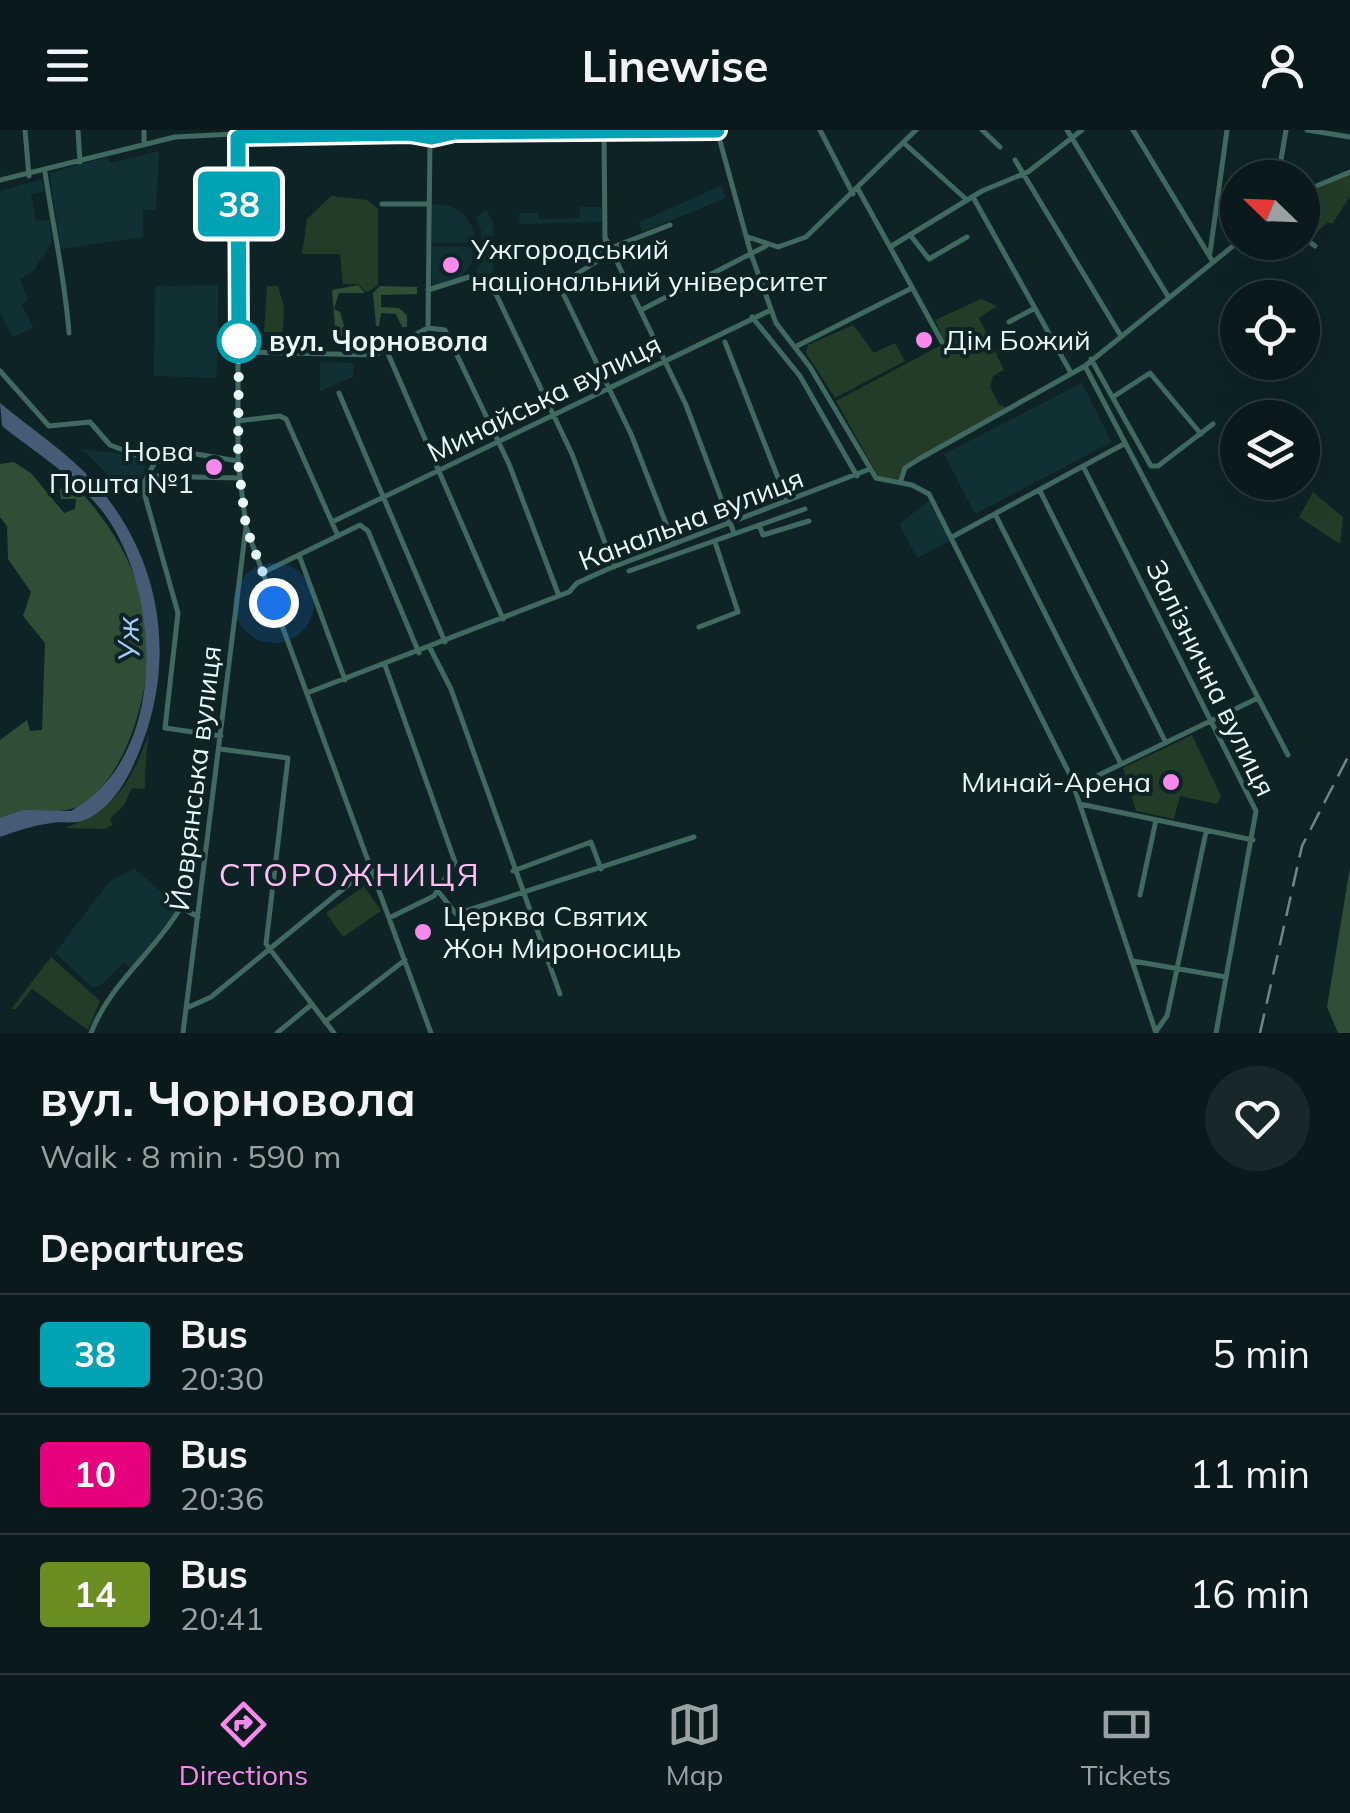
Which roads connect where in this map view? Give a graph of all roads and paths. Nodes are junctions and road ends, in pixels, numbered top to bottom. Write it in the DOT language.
graph roads {
  1 [pos="24,130"];
  2 [pos="78,130"];
  3 [pos="144,130"];
  4 [pos="196,130"];
  5 [pos="717,130"];
  6 [pos="829,130"];
  7 [pos="916,130"];
  8 [pos="982,130"];
  9 [pos="1068,130"];
  10 [pos="1082,130"];
  11 [pos="1133,130"];
  12 [pos="1226,130"];
  13 [pos="1286,130"];
  14 [pos="1307,130"];
  15 [pos="521,131"];
  16 [pos="454,132"];
  17 [pos="609,132"];
  18 [pos="238,133"];
  19 [pos="433,133"];
  20 [pos="822,133"];
  21 [pos="184,136"];
  22 [pos="1350,137"];
  23 [pos="1074,138"];
  24 [pos="904,143"];
  25 [pos="144,144"];
  26 [pos="1000,147"];
  27 [pos="1015,160"];
  28 [pos="1281,160"];
  29 [pos="80,162"];
  30 [pos="45,172"];
  31 [pos="1350,172"];
  32 [pos="1024,174"];
  33 [pos="29,176"];
  34 [pos="0,180"];
  35 [pos="1320,184"];
  36 [pos="856,191"];
  37 [pos="970,199"];
  38 [pos="382,204"];
  39 [pos="429,204"];
  40 [pos="670,225"];
  41 [pos="746,235"];
  42 [pos="910,236"];
  43 [pos="967,237"];
  44 [pos="766,246"];
  45 [pos="890,248"];
  46 [pos="608,249"];
  47 [pos="1220,253"];
  48 [pos="751,254"];
  49 [pos="1211,259"];
  50 [pos="912,288"];
  51 [pos="428,290"];
  52 [pos="1169,298"];
  53 [pos="1035,308"];
  54 [pos="772,309"];
  55 [pos="641,310"];
  56 [pos="752,317"];
  57 [pos="1010,322"];
  58 [pos="428,328"];
  59 [pos="69,333"];
  60 [pos="1121,336"];
  61 [pos="725,342"];
  62 [pos="942,342"];
  63 [pos="795,347"];
  64 [pos="386,350"];
  65 [pos="239,352"];
  66 [pos="1091,360"];
  67 [pos="664,361"];
  68 [pos="1086,366"];
  69 [pos="0,371"];
  70 [pos="1071,373"];
  71 [pos="609,388"];
  72 [pos="339,393"];
  73 [pos="1113,397"];
  74 [pos="554,415"];
  75 [pos="238,421"];
  76 [pos="1213,424"];
  77 [pos="1200,434"];
  78 [pos="498,443"];
  79 [pos="1124,444"];
  80 [pos="238,461"];
  81 [pos="155,462"];
  82 [pos="1084,468"];
  83 [pos="870,469"];
  84 [pos="440,472"];
  85 [pos="147,476"];
  86 [pos="858,476"];
  87 [pos="240,478"];
  88 [pos="900,483"];
  89 [pos="1040,491"];
  90 [pos="384,498"];
  91 [pos="787,501"];
  92 [pos="805,509"];
  93 [pos="995,514"];
  94 [pos="808,521"];
  95 [pos="332,522"];
  96 [pos="730,524"];
  97 [pos="759,525"];
  98 [pos="246,527"];
  99 [pos="734,533"];
  100 [pos="338,536"];
  101 [pos="952,537"];
  102 [pos="715,542"];
  103 [pos="674,544"];
  104 [pos="299,555"];
  105 [pos="614,567"];
  106 [pos="629,572"];
  107 [pos="262,573"];
  108 [pos="559,596"];
  109 [pos="503,619"];
  110 [pos="699,627"];
  111 [pos="445,642"];
  112 [pos="430,648"];
  113 [pos="419,652"];
  114 [pos="384,666"];
  115 [pos="345,680"];
  116 [pos="307,693"];
  117 [pos="1258,698"];
  118 [pos="1212,720"];
  119 [pos="221,736"];
  120 [pos="1166,744"];
  121 [pos="220,749"];
  122 [pos="1288,755"];
  123 [pos="1121,764"];
  124 [pos="1074,787"];
  125 [pos="1080,804"];
  126 [pos="1156,820"];
  127 [pos="1206,832"];
  128 [pos="694,837"];
  129 [pos="1253,840"];
  130 [pos="370,867"];
  131 [pos="601,869"];
  132 [pos="513,872"];
  133 [pos="438,891"];
  134 [pos="1140,895"];
  135 [pos="524,896"];
  136 [pos="198,916"];
  137 [pos="389,918"];
  138 [pos="268,951"];
  139 [pos="404,960"];
  140 [pos="1133,962"];
  141 [pos="1176,968"];
  142 [pos="1226,977"];
  143 [pos="560,994"];
  144 [pos="311,1005"];
  145 [pos="189,1007"];
  146 [pos="325,1022"];
  147 [pos="428,1032"];
  148 [pos="1156,1032"];
  149 [pos="91,1033"];
  150 [pos="184,1033"];
  151 [pos="277,1033"];
  152 [pos="334,1033"];
  153 [pos="1216,1033"];
  1 -- 33 [label="street"];
  2 -- 29 [label="street"];
  3 -- 25 [label="street"];
  4 -- 21 [label="street"];
  5 -- 17 [label="street"];
  5 -- 41 [label="street"];
  6 -- 20 [label="street"];
  7 -- 24 [label="street"];
  8 -- 26 [label="street"];
  9 -- 23 [label="street"];
  10 -- 23 [label="street"];
  11 -- 49 [label="street"];
  12 -- 49 [label="street"];
  13 -- 28 [label="street"];
  14 -- 22 [label="street"];
  15 -- 16 [label="street"];
  15 -- 17 [label="street"];
  16 -- 19 [label="street"];
  16 -- 19 [label="street"];
  17 -- 46 [label="street"];
  18 -- 19 [label="street"];
  18 -- 21 [label="street"];
  18 -- 65 [label="street"];
  19 -- 39 [label="street"];
  20 -- 36 [label="street"];
  21 -- 25 [label="street"];
  23 -- 32 [label="street"];
  23 -- 52 [label="street"];
  24 -- 36 [label="street"];
  24 -- 37 [label="street"];
  25 -- 29 [label="street"];
  27 -- 32 [label="street"];
  29 -- 30 [label="street"];
  30 -- 33 [label="street"];
  30 -- 59 [label="street"];
  31 -- 35 [label="street"];
  32 -- 37 [label="street"];
  32 -- 60 [label="street"];
  33 -- 34 [label="street"];
  36 -- 44 [label="street"];
  36 -- 45 [label="street"];
  37 -- 42 [label="street"];
  37 -- 53 [label="street"];
  38 -- 39 [label="street"];
  39 -- 51 [label="street"];
  40 -- 46 [label="street"];
  41 -- 44 [label="street"];
  41 -- 48 [label="street"];
  42 -- 43 [label="street"];
  42 -- 45 [label="street"];
  44 -- 48 [label="street"];
  45 -- 50 [label="street"];
  46 -- 55 [label="street"];
  46 -- 71 [label="street"];
  47 -- 49 [label="street"];
  48 -- 54 [label="street"];
  48 -- 55 [label="street"];
  49 -- 52 [label="street"];
  50 -- 62 [label="street"];
  50 -- 63 [label="street"];
  51 -- 58 [label="street"];
  51 -- 74 [label="street"];
  52 -- 60 [label="street"];
  53 -- 57 [label="street"];
  53 -- 70 [label="street"];
  54 -- 56 [label="street, Минайська вулиця"];
  54 -- 63 [label="street"];
  55 -- 67 [label="street"];
  56 -- 67 [label="street, Минайська вулиця"];
  56 -- 86 [label="street"];
  58 -- 64 [label="street"];
  58 -- 78 [label="street"];
  60 -- 66 [label="street"];
  61 -- 91 [label="street"];
  63 -- 83 [label="street"];
  64 -- 65 [label="street"];
  64 -- 84 [label="street"];
  65 -- 75 [label="street"];
  66 -- 68 [label="street"];
  66 -- 73 [label="street"];
  67 -- 71 [label="street, Минайська вулиця"];
  67 -- 96 [label="street"];
  68 -- 70 [label="street"];
  68 -- 79 [label="street"];
  69 -- 81 [label="street"];
  70 -- 88 [label="street"];
  71 -- 74 [label="street, Минайська вулиця"];
  71 -- 103 [label="street"];
  72 -- 90 [label="street"];
  73 -- 77 [label="street"];
  73 -- 77 [label="street"];
  74 -- 78 [label="street, Минайська вулиця"];
  74 -- 105 [label="street"];
  75 -- 80 [label="street"];
  75 -- 95 [label="street"];
  76 -- 77 [label="street"];
  78 -- 84 [label="street, Минайська вулиця"];
  78 -- 108 [label="street"];
  79 -- 82 [label="street"];
  79 -- 117 [label="street"];
  80 -- 81 [label="street"];
  80 -- 87 [label="street"];
  81 -- 85 [label="street"];
  82 -- 89 [label="street"];
  82 -- 118 [label="street, Залізнична вулиця"];
  83 -- 86 [label="street, Канальна вулиця"];
  83 -- 88 [label="street"];
  84 -- 90 [label="street, Минайська вулиця"];
  84 -- 109 [label="street"];
  85 -- 87 [label="street"];
  85 -- 119 [label="street"];
  86 -- 91 [label="street, Канальна вулиця"];
  87 -- 98 [label="street"];
  88 -- 101 [label="street"];
  89 -- 93 [label="street"];
  89 -- 120 [label="street"];
  90 -- 95 [label="street, Минайська вулиця"];
  90 -- 111 [label="street"];
  91 -- 96 [label="street, Канальна вулиця"];
  92 -- 97 [label="street"];
  93 -- 101 [label="street"];
  93 -- 123 [label="street"];
  94 -- 97 [label="street"];
  95 -- 100 [label="street"];
  96 -- 99 [label="street"];
  96 -- 103 [label="street, Канальна вулиця"];
  97 -- 99 [label="street"];
  98 -- 107 [label="street"];
  98 -- 119 [label="street, Йоврянська вулиця"];
  99 -- 102 [label="street"];
  100 -- 104 [label="street"];
  100 -- 113 [label="street"];
  101 -- 124 [label="street"];
  102 -- 106 [label="street"];
  102 -- 110 [label="street"];
  103 -- 105 [label="street, Канальна вулиця"];
  104 -- 107 [label="street"];
  104 -- 115 [label="street"];
  105 -- 108 [label="street, Канальна вулиця"];
  107 -- 116 [label="street"];
  108 -- 109 [label="street, Канальна вулиця"];
  109 -- 111 [label="street, Канальна вулиця"];
  111 -- 112 [label="street, Канальна вулиця"];
  112 -- 113 [label="street, Канальна вулиця"];
  112 -- 132 [label="street"];
  113 -- 114 [label="street, Канальна вулиця"];
  114 -- 115 [label="street, Канальна вулиця"];
  114 -- 133 [label="street"];
  115 -- 116 [label="street, Канальна вулиця"];
  116 -- 130 [label="street"];
  117 -- 118 [label="street"];
  117 -- 122 [label="street"];
  118 -- 120 [label="street"];
  118 -- 129 [label="street, Залізнична вулиця"];
  119 -- 121 [label="street, Йоврянська вулиця"];
  120 -- 123 [label="street"];
  121 -- 136 [label="street, Йоврянська вулиця"];
  121 -- 138 [label="street"];
  123 -- 124 [label="street"];
  124 -- 125 [label="street"];
  125 -- 126 [label="street"];
  125 -- 140 [label="street"];
  126 -- 127 [label="street"];
  126 -- 134 [label="street"];
  127 -- 129 [label="street"];
  127 -- 141 [label="street"];
  128 -- 131 [label="street"];
  129 -- 142 [label="street, Залізнична вулиця"];
  130 -- 137 [label="street"];
  130 -- 138 [label="street"];
  131 -- 132 [label="street"];
  131 -- 135 [label="street"];
  132 -- 135 [label="street"];
  133 -- 135 [label="street"];
  133 -- 137 [label="street"];
  135 -- 143 [label="street"];
  136 -- 145 [label="street, Йоврянська вулиця"];
  136 -- 149 [label="street"];
  137 -- 139 [label="street"];
  138 -- 144 [label="street"];
  138 -- 145 [label="street"];
  139 -- 146 [label="street"];
  139 -- 147 [label="street"];
  140 -- 141 [label="street"];
  140 -- 148 [label="street"];
  141 -- 142 [label="street"];
  141 -- 148 [label="street"];
  142 -- 153 [label="street, Залізнична вулиця"];
  144 -- 146 [label="street"];
  144 -- 151 [label="street"];
  145 -- 150 [label="street, Йоврянська вулиця"];
  146 -- 152 [label="street"];
}
